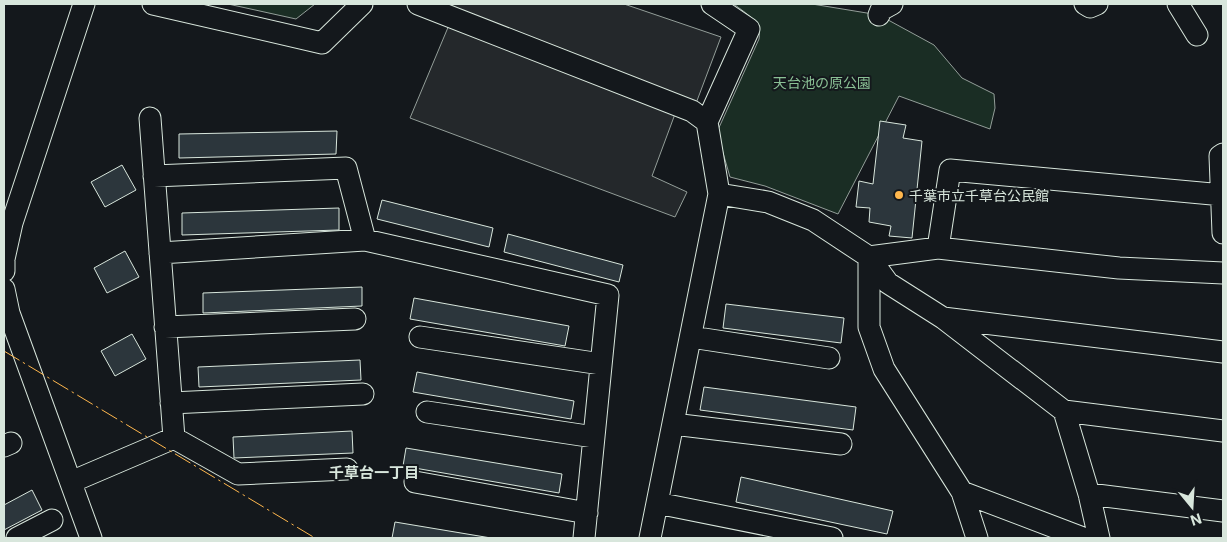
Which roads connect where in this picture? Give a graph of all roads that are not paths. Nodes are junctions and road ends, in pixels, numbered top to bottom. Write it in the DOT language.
graph roads {
  1 [pos="84,4"];
  2 [pos="153,4"];
  3 [pos="362,4"];
  4 [pos="418,4"];
  5 [pos="712,4"];
  6 [pos="1085,4"];
  7 [pos="1098,4"];
  8 [pos="1178,4"];
  9 [pos="1197,35"];
  10 [pos="150,118"];
  11 [pos="707,122"];
  12 [pos="1223,154"];
  13 [pos="154,176"];
  14 [pos="720,194"];
  15 [pos="1222,195"];
  16 [pos="1223,233"];
  17 [pos="365,240"];
  18 [pos="938,248"];
  19 [pos="160,253"];
  20 [pos="869,257"];
  21 [pos="4,263"];
  22 [pos="1223,273"];
  23 [pos="4,289"];
  24 [pos="943,318"];
  25 [pos="355,319"];
  26 [pos="165,327"];
  27 [pos="420,337"];
  28 [pos="691,337"];
  29 [pos="1223,352"];
  30 [pos="829,358"];
  31 [pos="601,364"];
  32 [pos="363,394"];
  33 [pos="171,403"];
  34 [pos="1064,411"];
  35 [pos="427,412"];
  36 [pos="673,424"];
  37 [pos="1223,431"];
  38 [pos="594,437"];
  39 [pos="174,438"];
  40 [pos="841,444"];
  41 [pos="347,469"];
  42 [pos="71,482"];
  43 [pos="415,482"];
  44 [pos="962,492"];
  45 [pos="1089,494"];
  46 [pos="657,503"];
  47 [pos="1223,511"];
  48 [pos="587,513"];
  49 [pos="52,520"];
  50 [pos="17,538"];
  51 [pos="91,538"];
  52 [pos="584,538"];
  53 [pos="650,538"];
  54 [pos="832,538"];
  55 [pos="976,538"];
  56 [pos="1083,538"];
  57 [pos="1099,538"];
  1 -- 21 [label="street"];
  2 -- 3 [label="street"];
  4 -- 11 [label="street"];
  5 -- 11 [label="street"];
  6 -- 7 [label="street"];
  8 -- 9 [label="street"];
  10 -- 13 [label="street"];
  11 -- 14 [label="street"];
  12 -- 15 [label="street"];
  13 -- 17 [label="street"];
  13 -- 19 [label="street"];
  14 -- 20 [label="street"];
  14 -- 28 [label="street"];
  15 -- 16 [label="street"];
  15 -- 18 [label="street"];
  17 -- 19 [label="street"];
  17 -- 31 [label="street"];
  18 -- 20 [label="street"];
  18 -- 22 [label="street"];
  19 -- 26 [label="street"];
  20 -- 24 [label="street"];
  20 -- 44 [label="street"];
  23 -- 42 [label="street"];
  24 -- 29 [label="street"];
  24 -- 34 [label="street"];
  25 -- 26 [label="street"];
  26 -- 33 [label="street"];
  27 -- 31 [label="street"];
  28 -- 30 [label="street"];
  28 -- 36 [label="street"];
  31 -- 38 [label="street"];
  32 -- 33 [label="street"];
  33 -- 39 [label="street"];
  34 -- 37 [label="street"];
  34 -- 45 [label="street"];
  35 -- 38 [label="street"];
  36 -- 40 [label="street"];
  36 -- 46 [label="street"];
  38 -- 48 [label="street"];
  39 -- 41 [label="street"];
  39 -- 42 [label="street"];
  42 -- 51 [label="street"];
  43 -- 48 [label="street"];
  44 -- 55 [label="street"];
  44 -- 56 [label="street"];
  45 -- 47 [label="street"];
  45 -- 57 [label="street"];
  46 -- 53 [label="street"];
  46 -- 54 [label="street"];
  48 -- 52 [label="street"];
  49 -- 50 [label="street"];
}
